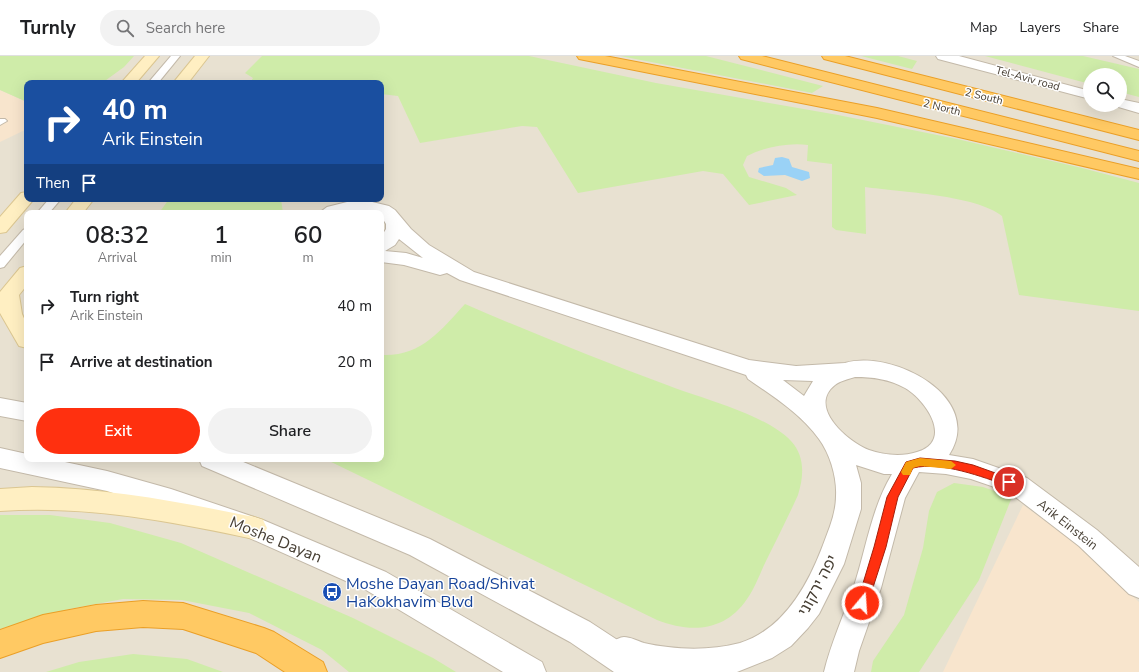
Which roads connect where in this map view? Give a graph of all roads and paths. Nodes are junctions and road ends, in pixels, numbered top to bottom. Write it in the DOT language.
graph roads {
  1 [pos="152,56"];
  2 [pos="176,56"];
  3 [pos="202,56"];
  4 [pos="584,56"];
  5 [pos="746,56"];
  6 [pos="829,56"];
  7 [pos="943,56"];
  8 [pos="958,56"];
  9 [pos="1117,56"];
  10 [pos="1139,64"];
  11 [pos="984,66"];
  12 [pos="131,80"];
  13 [pos="156,80"];
  14 [pos="182,80"];
  15 [pos="1083,93"];
  16 [pos="1127,105"];
  17 [pos="1139,108"];
  18 [pos="1139,135"];
  19 [pos="1139,156"];
  20 [pos="1139,174"];
  21 [pos="24,200"];
  22 [pos="52,202"];
  23 [pos="83,202"];
  24 [pos="46,210"];
  25 [pos="76,210"];
  26 [pos="338,210"];
  27 [pos="383,210"];
  28 [pos="384,211"];
  29 [pos="393,218"];
  30 [pos="0,228"];
  31 [pos="24,236"];
  32 [pos="384,243"];
  33 [pos="384,257"];
  34 [pos="0,264"];
  35 [pos="463,274"];
  36 [pos="24,276"];
  37 [pos="4,301"];
  38 [pos="24,337"];
  39 [pos="748,368"];
  40 [pos="844,371"];
  41 [pos="0,407"];
  42 [pos="24,411"];
  43 [pos="825,430"];
  44 [pos="0,458"];
  45 [pos="218,462"];
  46 [pos="915,464"];
  47 [pos="0,500"];
  48 [pos="254,528"];
  49 [pos="1139,585"];
  50 [pos="580,632"];
  51 [pos="0,644"];
  52 [pos="312,672"];
  53 [pos="531,672"];
  54 [pos="640,672"];
  55 [pos="838,672"];
  1 -- 12 [label="main road"];
  2 -- 13 [label="lane"];
  3 -- 14 [label="main road"];
  4 -- 20 [label="highway"];
  5 -- 19 [label="highway, 2 North"];
  6 -- 18 [label="highway, 2 South"];
  7 -- 11 [label="street, Tel-Aviv road"];
  8 -- 11 [label="street"];
  9 -- 10 [label="lane"];
  11 -- 15 [label="street, Tel-Aviv road"];
  16 -- 17 [label="street"];
  21 -- 30 [label="main road"];
  22 -- 24 [label="lane"];
  23 -- 25 [label="main road"];
  26 -- 27 [label="street"];
  28 -- 29 [label="street"];
  29 -- 32 [label="street"];
  29 -- 35 [label="street"];
  31 -- 34 [label="lane"];
  33 -- 35 [label="street"];
  35 -- 39 [label="street"];
  36 -- 37 [label="main road"];
  37 -- 38 [label="main road"];
  39 -- 40 [label="street"];
  39 -- 43 [label="street"];
  40 -- 43 [label="street"];
  40 -- 46 [label="street"];
  41 -- 42 [label="street"];
  43 -- 46 [label="street"];
  43 -- 50 [label="street, יפה ירקוני"];
  44 -- 48 [label="street, Moshe Dayan"];
  45 -- 50 [label="street"];
  46 -- 49 [label="street, Arik Einstein"];
  46 -- 55 [label="street"];
  47 -- 48 [label="main road"];
  48 -- 53 [label="street, Moshe Dayan"];
  50 -- 54 [label="street"];
  51 -- 52 [label="highway"];
}
